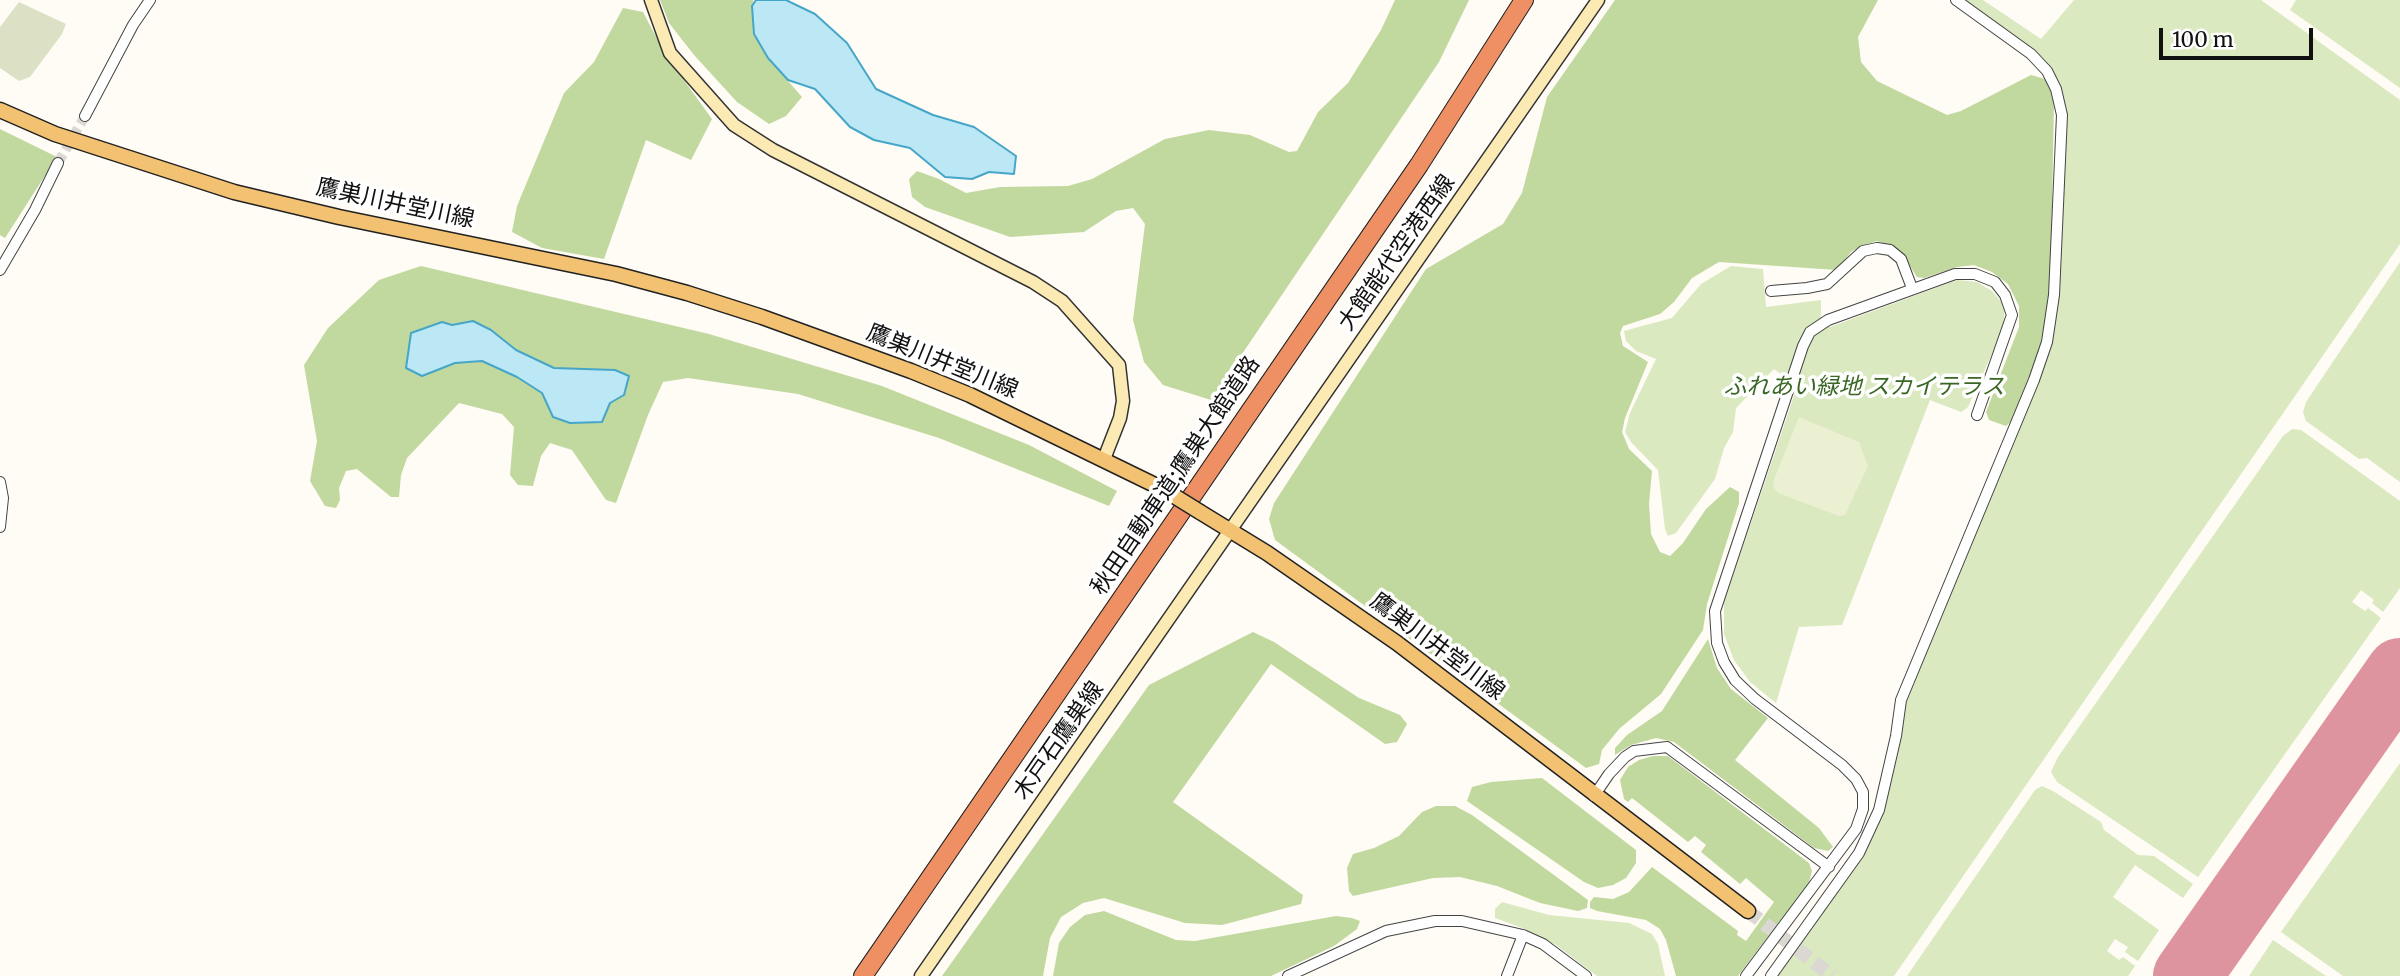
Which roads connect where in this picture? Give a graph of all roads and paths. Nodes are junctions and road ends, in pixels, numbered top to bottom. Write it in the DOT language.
graph roads {
  1 [pos="150,0"];
  2 [pos="651,0"];
  3 [pos="1511,0"];
  4 [pos="1524,0"];
  5 [pos="1598,0"];
  6 [pos="1956,0"];
  7 [pos="0,110"];
  8 [pos="85,116"];
  9 [pos="58,163"];
  10 [pos="0,270"];
  11 [pos="1912,288"];
  12 [pos="1771,291"];
  13 [pos="1977,415"];
  14 [pos="1104,459"];
  15 [pos="0,482"];
  16 [pos="0,527"];
  17 [pos="1230,530"];
  18 [pos="1594,796"];
  19 [pos="1829,867"];
  20 [pos="1748,911"];
  21 [pos="1523,935"];
  22 [pos="850,976"];
  23 [pos="863,976"];
  24 [pos="921,976"];
  25 [pos="1288,976"];
  26 [pos="1507,976"];
  27 [pos="1586,976"];
  28 [pos="1746,976"];
  29 [pos="1771,976"];
  1 -- 8 [label="street"];
  2 -- 14 [label="main road"];
  3 -- 22 [label="highway, 秋田自動車道;鷹巣大館道路"];
  4 -- 23 [label="highway, 秋田自動車道;鷹巣大館道路"];
  5 -- 17 [label="main road, 大館能代空港西線"];
  6 -- 29 [label="street"];
  7 -- 14 [label="main road, 鷹巣川井堂川線"];
  9 -- 10 [label="street"];
  11 -- 12 [label="street"];
  11 -- 13 [label="street"];
  11 -- 19 [label="street"];
  14 -- 17 [label="main road, 鷹巣川井堂川線, bridge"];
  15 -- 16 [label="street"];
  17 -- 18 [label="main road, 鷹巣川井堂川線"];
  17 -- 24 [label="main road, 木戸石鷹巣線"];
  18 -- 19 [label="street"];
  18 -- 20 [label="main road, 鷹巣川井堂川線"];
  19 -- 28 [label="street"];
  21 -- 25 [label="street"];
  21 -- 26 [label="street"];
  21 -- 27 [label="street"];
}
